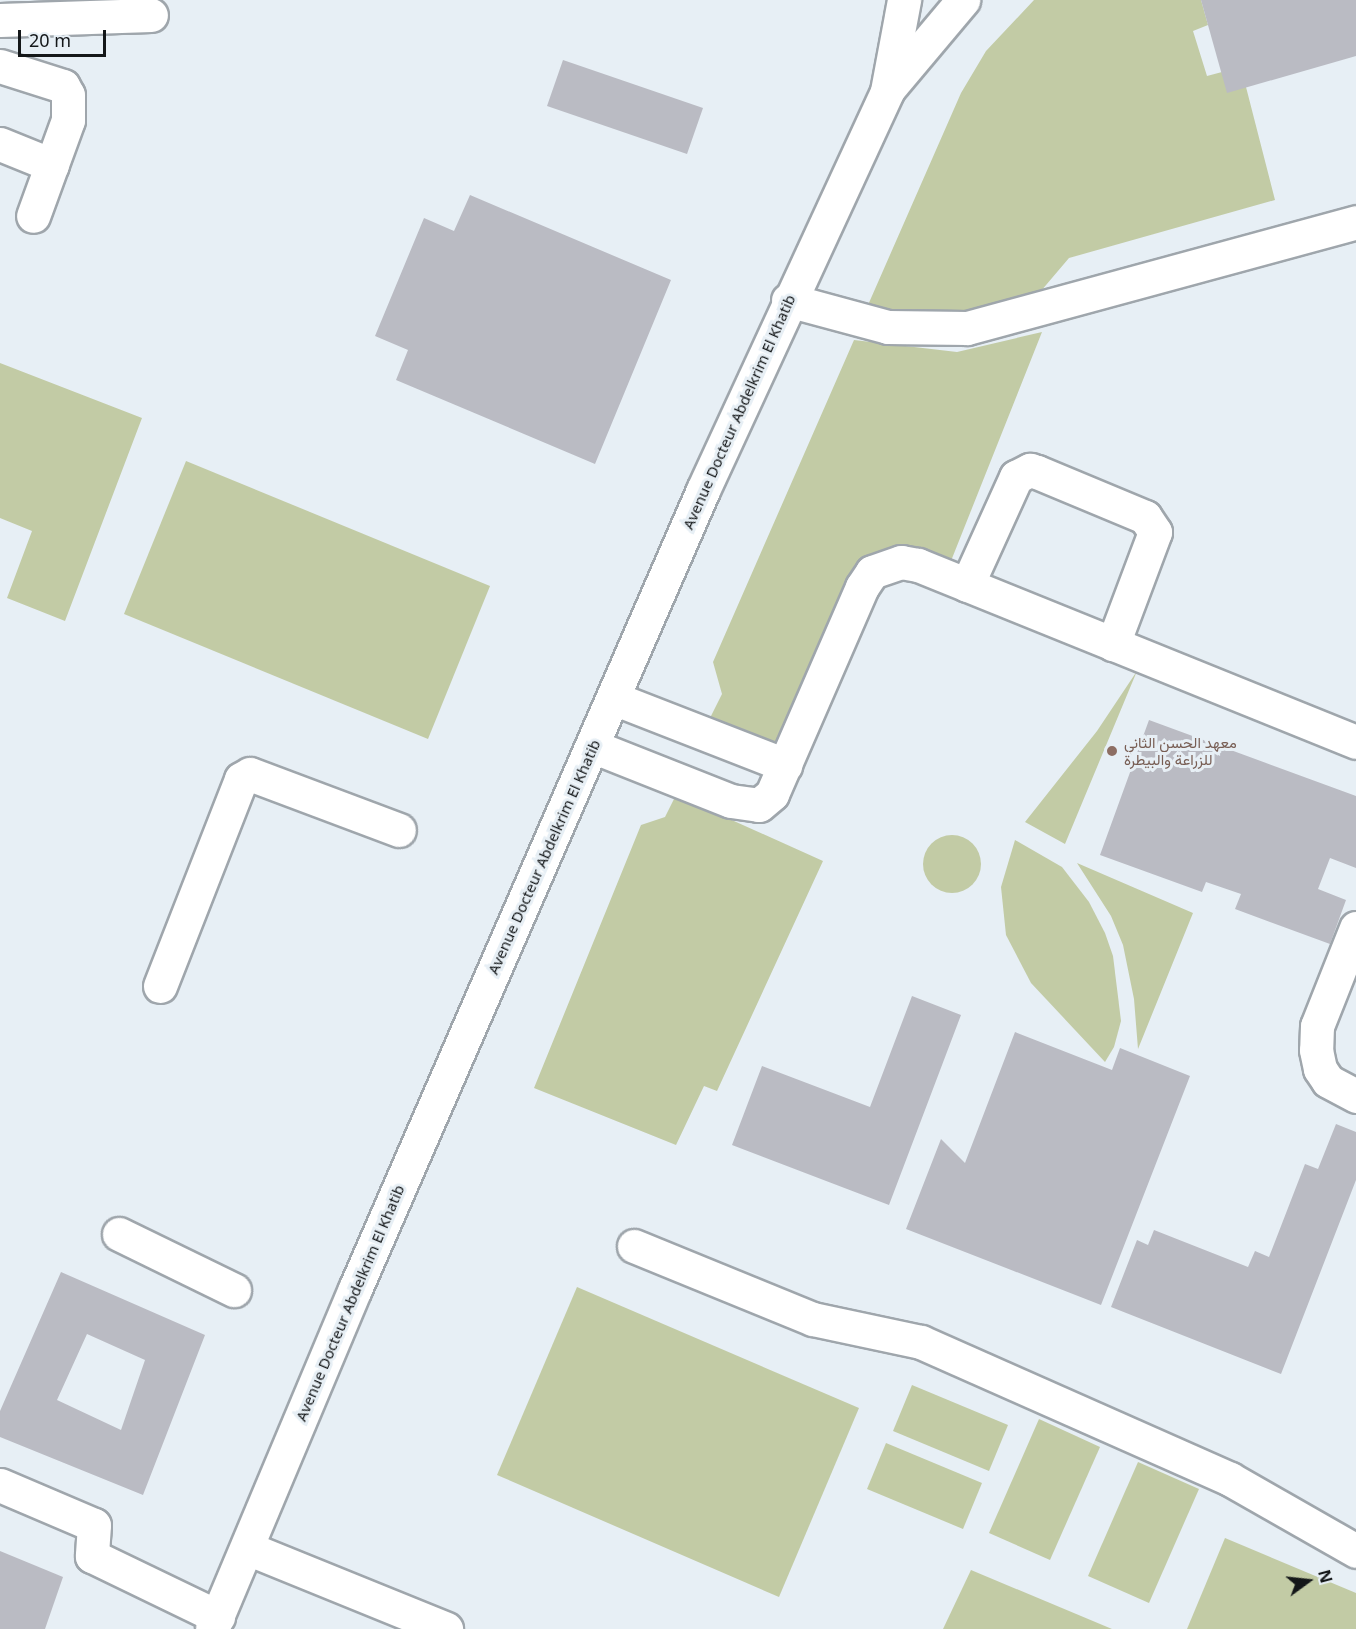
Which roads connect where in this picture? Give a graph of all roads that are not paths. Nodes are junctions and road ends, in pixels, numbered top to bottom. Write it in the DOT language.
graph roads {
  1 [pos="904,0"];
  2 [pos="963,0"];
  3 [pos="151,15"];
  4 [pos="0,20"];
  5 [pos="0,66"];
  6 [pos="887,90"];
  7 [pos="0,144"];
  8 [pos="52,165"];
  9 [pos="33,216"];
  10 [pos="1356,222"];
  11 [pos="788,300"];
  12 [pos="967,585"];
  13 [pos="1113,644"];
  14 [pos="614,698"];
  15 [pos="1356,742"];
  16 [pos="592,746"];
  17 [pos="784,765"];
  18 [pos="399,830"];
  19 [pos="1356,928"];
  20 [pos="160,986"];
  21 [pos="1356,1096"];
  22 [pos="119,1234"];
  23 [pos="634,1246"];
  24 [pos="234,1290"];
  25 [pos="0,1485"];
  26 [pos="247,1548"];
  27 [pos="1356,1551"];
  28 [pos="215,1623"];
  29 [pos="447,1629"];
  1 -- 6 [label="street"];
  2 -- 6 [label="street"];
  3 -- 4 [label="street"];
  5 -- 8 [label="street"];
  6 -- 11 [label="street, Avenue Docteur Abdelkrim El Khatib"];
  7 -- 8 [label="street"];
  8 -- 9 [label="street"];
  10 -- 11 [label="street"];
  11 -- 14 [label="street, Avenue Docteur Abdelkrim El Khatib"];
  12 -- 13 [label="street"];
  12 -- 13 [label="street"];
  12 -- 17 [label="street"];
  13 -- 15 [label="street"];
  14 -- 16 [label="street, Avenue Docteur Abdelkrim El Khatib"];
  14 -- 17 [label="street"];
  16 -- 17 [label="street"];
  16 -- 26 [label="street, Avenue Docteur Abdelkrim El Khatib"];
  18 -- 20 [label="street"];
  19 -- 21 [label="street"];
  22 -- 24 [label="street"];
  23 -- 27 [label="street"];
  25 -- 28 [label="street"];
  26 -- 28 [label="street, Avenue Docteur Abdelkrim El Khatib"];
  26 -- 29 [label="street"];
}
